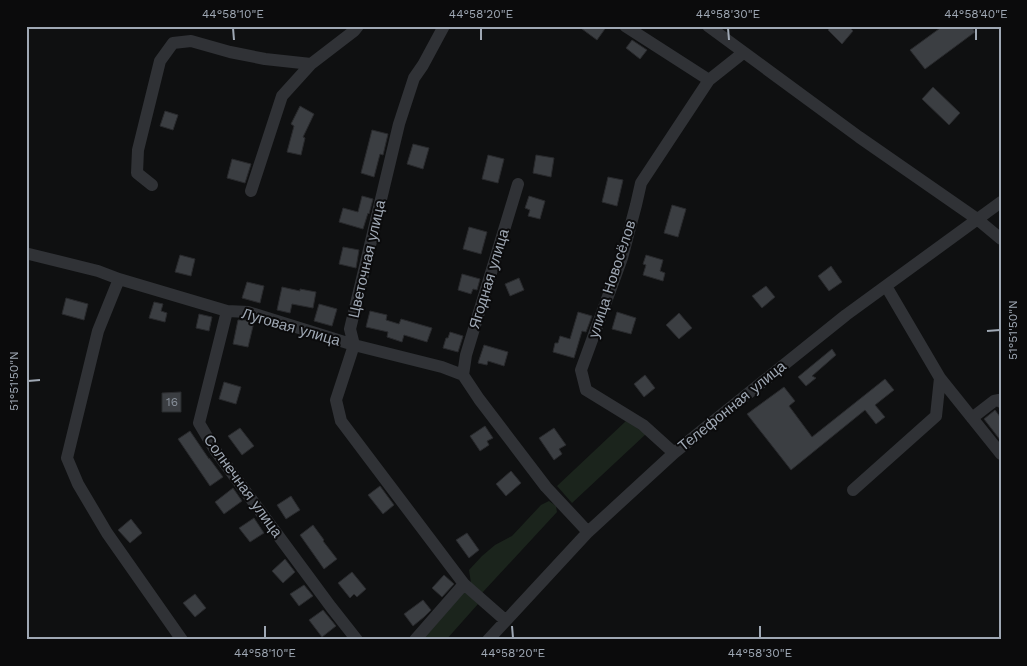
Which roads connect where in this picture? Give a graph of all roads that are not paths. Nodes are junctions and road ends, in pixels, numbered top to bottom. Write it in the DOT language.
graph roads {
  1 [pos="358,26"];
  2 [pos="444,26"];
  3 [pos="625,26"];
  4 [pos="708,26"];
  5 [pos="743,52"];
  6 [pos="311,64"];
  7 [pos="709,80"];
  8 [pos="518,184"];
  9 [pos="152,185"];
  10 [pos="251,191"];
  11 [pos="1001,202"];
  12 [pos="977,219"];
  13 [pos="1001,239"];
  14 [pos="29,254"];
  15 [pos="119,279"];
  16 [pos="886,286"];
  17 [pos="228,311"];
  18 [pos="354,345"];
  19 [pos="463,375"];
  20 [pos="940,378"];
  21 [pos="1001,402"];
  22 [pos="972,418"];
  23 [pos="674,453"];
  24 [pos="1001,454"];
  25 [pos="853,490"];
  26 [pos="588,532"];
  27 [pos="464,584"];
  28 [pos="505,620"];
  29 [pos="182,640"];
  30 [pos="357,640"];
  31 [pos="415,640"];
  32 [pos="488,640"];
  1 -- 6 [label="street"];
  2 -- 18 [label="street, Цветочная улица"];
  3 -- 7 [label="street"];
  4 -- 5 [label="street"];
  5 -- 7 [label="street, улица Новосёлов"];
  5 -- 12 [label="street"];
  6 -- 9 [label="street"];
  6 -- 10 [label="street"];
  7 -- 23 [label="street, улица Новосёлов"];
  8 -- 19 [label="street, Ягодная улица"];
  11 -- 12 [label="street, Телефонная улица"];
  12 -- 13 [label="street"];
  12 -- 16 [label="street, Телефонная улица"];
  14 -- 15 [label="street, Луговая улица"];
  15 -- 17 [label="street, Луговая улица"];
  15 -- 29 [label="street"];
  16 -- 20 [label="street"];
  16 -- 23 [label="street, Телефонная улица"];
  17 -- 18 [label="street, Луговая улица"];
  17 -- 30 [label="street, Солнечная улица"];
  18 -- 19 [label="street, Луговая улица"];
  18 -- 27 [label="street, Цветочная улица"];
  19 -- 26 [label="street"];
  20 -- 22 [label="street"];
  20 -- 25 [label="street"];
  21 -- 22 [label="street"];
  22 -- 24 [label="street"];
  23 -- 26 [label="street, Телефонная улица"];
  26 -- 28 [label="street, Телефонная улица"];
  27 -- 28 [label="street, Цветочная улица"];
  27 -- 31 [label="street"];
  28 -- 32 [label="street, Телефонная улица"];
}
